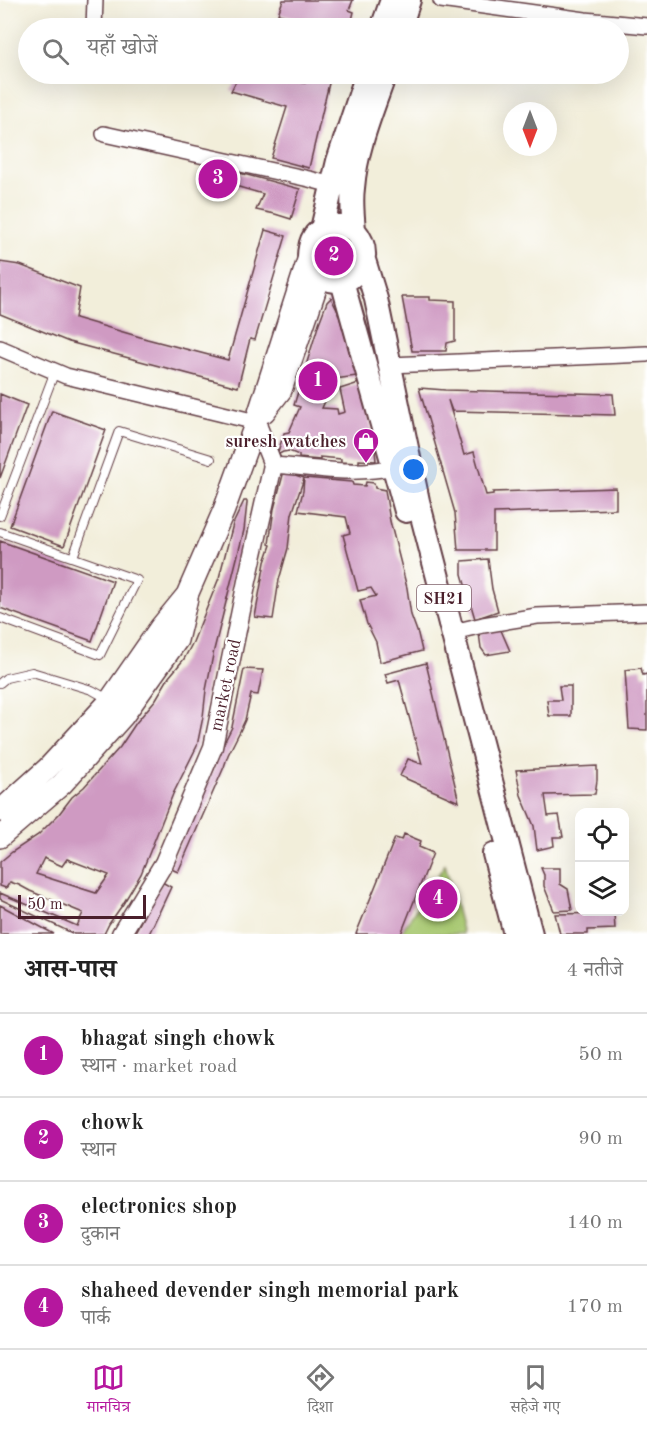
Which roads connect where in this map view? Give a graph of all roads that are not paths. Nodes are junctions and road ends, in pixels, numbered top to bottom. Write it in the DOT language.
graph roads {
  1 [pos="94,0"];
  2 [pos="392,0"];
  3 [pos="409,0"];
  4 [pos="441,0"];
  5 [pos="94,18"];
  6 [pos="386,18"];
  7 [pos="403,18"];
  8 [pos="571,18"];
  9 [pos="629,24"];
  10 [pos="647,26"];
  11 [pos="364,84"];
  12 [pos="382,84"];
  13 [pos="104,134"];
  14 [pos="332,185"];
  15 [pos="322,229"];
  16 [pos="354,230"];
  17 [pos="364,260"];
  18 [pos="324,271"];
  19 [pos="0,348"];
  20 [pos="647,354"];
  21 [pos="390,365"];
  22 [pos="55,371"];
  23 [pos="256,422"];
  24 [pos="211,459"];
  25 [pos="273,465"];
  26 [pos="394,467"];
  27 [pos="0,516"];
  28 [pos="0,532"];
  29 [pos="73,557"];
  30 [pos="188,595"];
  31 [pos="647,612"];
  32 [pos="0,618"];
  33 [pos="453,632"];
  34 [pos="0,682"];
  35 [pos="110,700"];
  36 [pos="0,811"];
  37 [pos="0,837"];
  38 [pos="121,934"];
  39 [pos="515,934"];
  40 [pos="531,934"];
  1 -- 5 [label="street"];
  2 -- 6 [label="main road"];
  3 -- 7 [label="main road"];
  4 -- 8 [label="street"];
  9 -- 10 [label="street"];
  11 -- 14 [label="main road"];
  12 -- 16 [label="main road, SH21"];
  13 -- 14 [label="street"];
  14 -- 15 [label="main road"];
  15 -- 16 [label="main road"];
  15 -- 18 [label="main road"];
  16 -- 17 [label="main road, SH21"];
  17 -- 18 [label="main road"];
  17 -- 21 [label="main road, SH21"];
  18 -- 23 [label="main road"];
  18 -- 26 [label="main road, SH21"];
  19 -- 22 [label="street"];
  20 -- 21 [label="street"];
  21 -- 33 [label="main road, SH21"];
  22 -- 23 [label="street"];
  22 -- 27 [label="lane"];
  23 -- 25 [label="street"];
  23 -- 30 [label="main road"];
  24 -- 29 [label="lane"];
  25 -- 26 [label="street"];
  25 -- 38 [label="street, market road"];
  26 -- 39 [label="main road, SH21"];
  28 -- 29 [label="lane"];
  29 -- 32 [label="lane"];
  30 -- 35 [label="main road"];
  30 -- 37 [label="main road"];
  31 -- 33 [label="street"];
  33 -- 40 [label="main road, SH21"];
  34 -- 35 [label="lane"];
  35 -- 36 [label="main road"];
}
